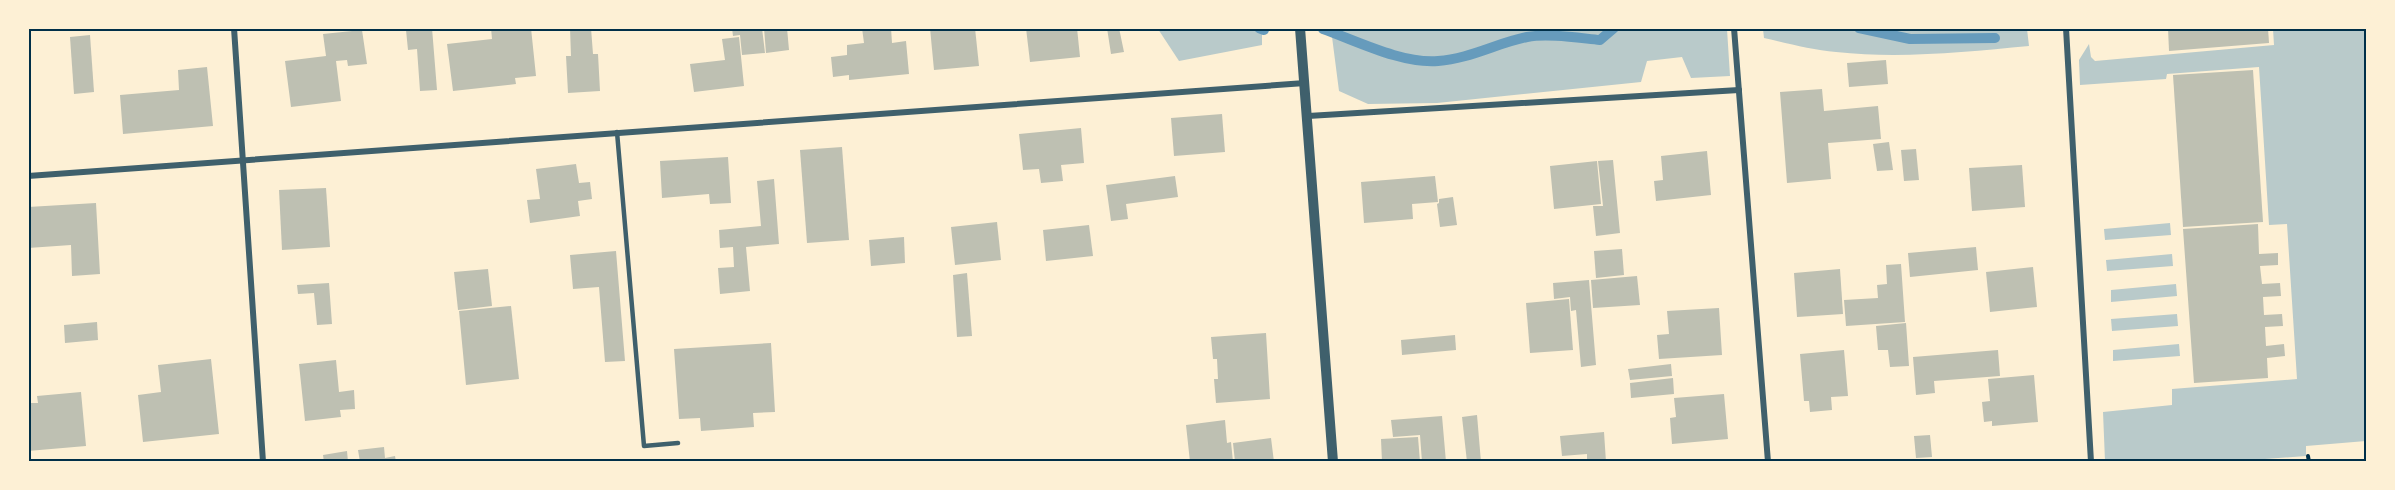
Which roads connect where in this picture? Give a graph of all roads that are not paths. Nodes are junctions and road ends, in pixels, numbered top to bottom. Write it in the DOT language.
graph roads {
  1 [pos="234,28"];
  2 [pos="1300,28"];
  3 [pos="1734,28"];
  4 [pos="2066,28"];
  5 [pos="1306,83"];
  6 [pos="1739,90"];
  7 [pos="1308,116"];
  8 [pos="617,132"];
  9 [pos="242,159"];
  10 [pos="28,176"];
  11 [pos="678,443"];
  12 [pos="263,462"];
  13 [pos="1333,462"];
  14 [pos="1768,462"];
  15 [pos="2091,462"];
  1 -- 9 [label="street"];
  2 -- 5 [label="street"];
  3 -- 6 [label="street"];
  4 -- 15 [label="street"];
  5 -- 7 [label="street"];
  5 -- 8 [label="street"];
  6 -- 7 [label="street"];
  6 -- 14 [label="street"];
  7 -- 13 [label="street"];
  8 -- 9 [label="street"];
  8 -- 11 [label="lane"];
  9 -- 10 [label="street"];
  9 -- 12 [label="street"];
}
